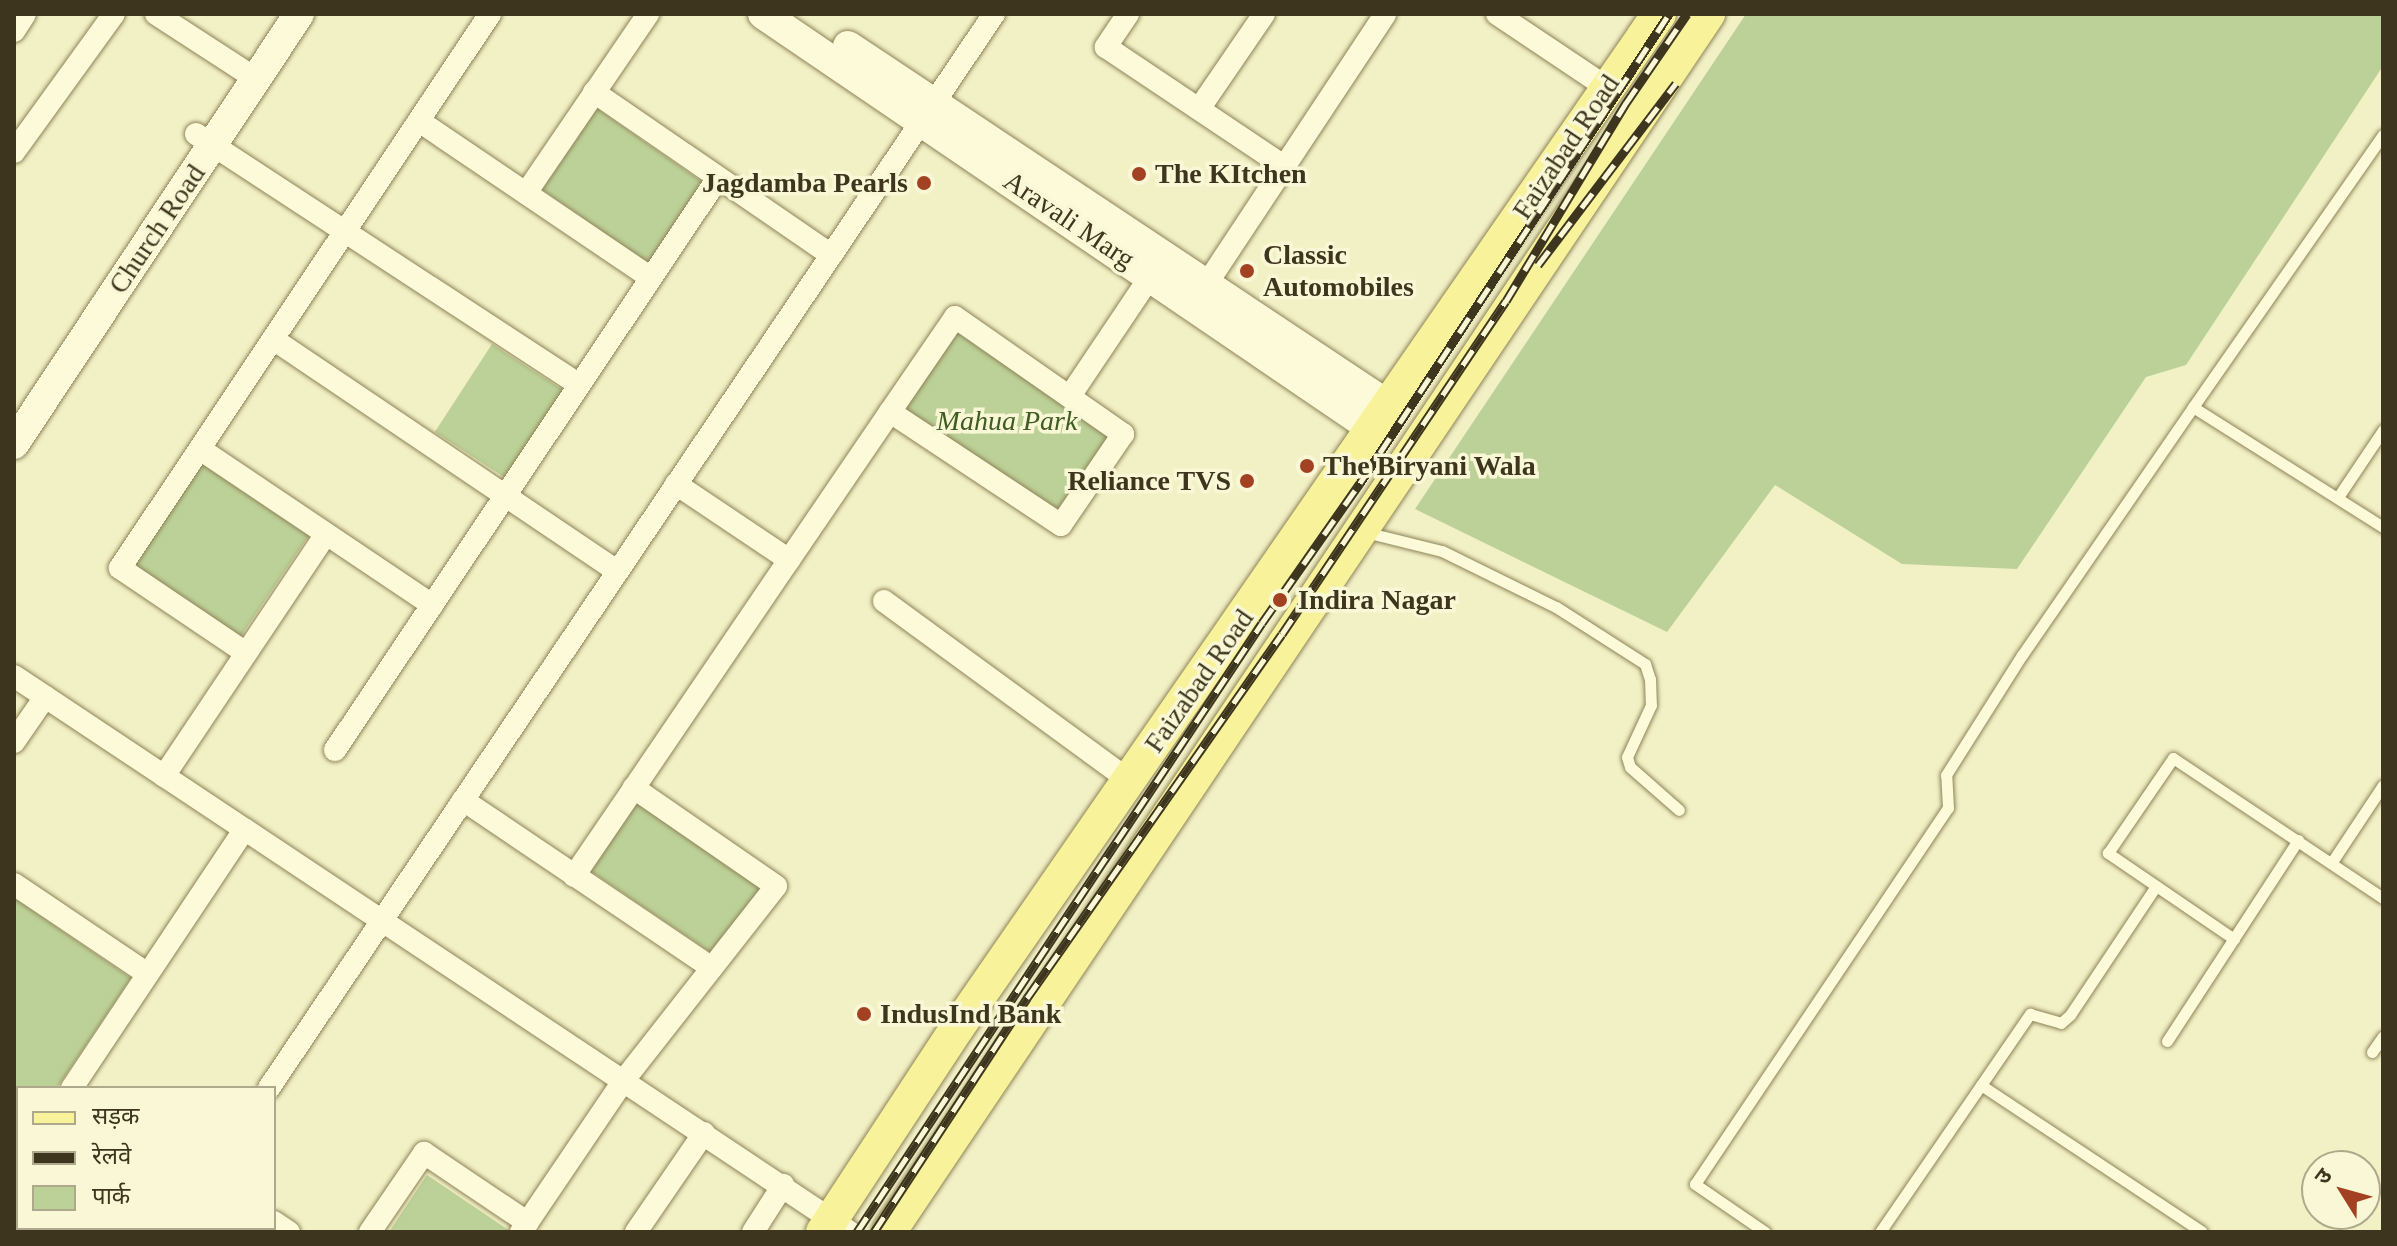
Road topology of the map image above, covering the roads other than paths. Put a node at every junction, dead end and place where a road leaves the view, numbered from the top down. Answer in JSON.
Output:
{"nodes":[{"id":1,"x":25,"y":14,"type":"edge"},
{"id":2,"x":114,"y":14,"type":"edge"},
{"id":3,"x":156,"y":14,"type":"edge"},
{"id":4,"x":274,"y":14,"type":"edge"},
{"id":5,"x":299,"y":14,"type":"edge"},
{"id":6,"x":490,"y":14,"type":"edge"},
{"id":7,"x":648,"y":14,"type":"edge"},
{"id":8,"x":763,"y":14,"type":"edge"},
{"id":9,"x":799,"y":14,"type":"edge"},
{"id":10,"x":994,"y":14,"type":"edge"},
{"id":11,"x":1128,"y":14,"type":"edge"},
{"id":12,"x":1264,"y":14,"type":"edge"},
{"id":13,"x":1385,"y":14,"type":"edge"},
{"id":14,"x":1497,"y":14,"type":"edge"},
{"id":15,"x":1659,"y":14,"type":"edge"},
{"id":16,"x":1708,"y":14,"type":"edge"},
{"id":17,"x":14,"y":31,"type":"edge"},
{"id":18,"x":247,"y":74,"type":"junction"},
{"id":19,"x":1606,"y":87,"type":"junction"},
{"id":20,"x":594,"y":92,"type":"junction"},
{"id":21,"x":1199,"y":109,"type":"junction"},
{"id":22,"x":927,"y":112,"type":"junction"},
{"id":23,"x":419,"y":121,"type":"junction"},
{"id":24,"x":2383,"y":135,"type":"edge"},
{"id":25,"x":204,"y":139,"type":"junction"},
{"id":26,"x":14,"y":152,"type":"edge"},
{"id":27,"x":1284,"y":166,"type":"junction"},
{"id":28,"x":718,"y":178,"type":"junction"},
{"id":29,"x":526,"y":193,"type":"junction"},
{"id":30,"x":345,"y":231,"type":"junction"},
{"id":31,"x":831,"y":255,"type":"junction"},
{"id":32,"x":1157,"y":266,"type":"junction"},
{"id":33,"x":651,"y":278,"type":"junction"},
{"id":34,"x":1200,"y":294,"type":"junction"},
{"id":35,"x":273,"y":339,"type":"junction"},
{"id":36,"x":579,"y":385,"type":"junction"},
{"id":37,"x":1070,"y":396,"type":"junction"},
{"id":38,"x":14,"y":407,"type":"edge"},
{"id":39,"x":2193,"y":407,"type":"junction"},
{"id":40,"x":890,"y":412,"type":"junction"},
{"id":41,"x":1381,"y":418,"type":"junction"},
{"id":42,"x":2383,"y":430,"type":"edge"},
{"id":43,"x":14,"y":444,"type":"edge"},
{"id":44,"x":200,"y":449,"type":"junction"},
{"id":45,"x":676,"y":484,"type":"junction"},
{"id":46,"x":505,"y":495,"type":"junction"},
{"id":47,"x":2338,"y":497,"type":"junction"},
{"id":48,"x":2383,"y":527,"type":"edge"},
{"id":49,"x":1361,"y":530,"type":"junction"},
{"id":50,"x":326,"y":534,"type":"junction"},
{"id":51,"x":789,"y":560,"type":"junction"},
{"id":52,"x":617,"y":571,"type":"junction"},
{"id":53,"x":884,"y":601,"type":"dead end"},
{"id":54,"x":432,"y":605,"type":"junction"},
{"id":55,"x":246,"y":653,"type":"junction"},
{"id":56,"x":14,"y":676,"type":"edge"},
{"id":57,"x":45,"y":697,"type":"junction"},
{"id":58,"x":14,"y":742,"type":"edge"},
{"id":59,"x":335,"y":750,"type":"dead end"},
{"id":60,"x":164,"y":776,"type":"junction"},
{"id":61,"x":1130,"y":781,"type":"junction"},
{"id":62,"x":2383,"y":785,"type":"edge"},
{"id":63,"x":634,"y":788,"type":"junction"},
{"id":64,"x":463,"y":800,"type":"junction"},
{"id":65,"x":1679,"y":810,"type":"dead end"},
{"id":66,"x":245,"y":829,"type":"junction"},
{"id":67,"x":2298,"y":840,"type":"junction"},
{"id":68,"x":2332,"y":862,"type":"junction"},
{"id":69,"x":574,"y":876,"type":"junction"},
{"id":70,"x":14,"y":884,"type":"edge"},
{"id":71,"x":2156,"y":886,"type":"junction"},
{"id":72,"x":2383,"y":898,"type":"edge"},
{"id":73,"x":382,"y":919,"type":"junction"},
{"id":74,"x":2234,"y":939,"type":"junction"},
{"id":75,"x":712,"y":968,"type":"junction"},
{"id":76,"x":148,"y":974,"type":"junction"},
{"id":77,"x":2383,"y":1036,"type":"edge"},
{"id":78,"x":2167,"y":1041,"type":"dead end"},
{"id":79,"x":2372,"y":1052,"type":"dead end"},
{"id":80,"x":624,"y":1080,"type":"junction"},
{"id":81,"x":1981,"y":1085,"type":"junction"},
{"id":82,"x":73,"y":1086,"type":"edge"},
{"id":83,"x":270,"y":1086,"type":"edge"},
{"id":84,"x":704,"y":1133,"type":"junction"},
{"id":85,"x":783,"y":1185,"type":"junction"},
{"id":86,"x":524,"y":1227,"type":"edge"},
{"id":87,"x":835,"y":1228,"type":"edge"},
{"id":88,"x":370,"y":1232,"type":"edge"},
{"id":89,"x":636,"y":1232,"type":"edge"},
{"id":90,"x":753,"y":1232,"type":"edge"},
{"id":91,"x":889,"y":1232,"type":"edge"},
{"id":92,"x":1765,"y":1232,"type":"edge"},
{"id":93,"x":1880,"y":1232,"type":"edge"},
{"id":94,"x":2202,"y":1232,"type":"edge"}],
"edges":[{"from":1,"to":17,"type":"street"},
{"from":2,"to":26,"type":"street"},
{"from":3,"to":18,"type":"street"},
{"from":4,"to":18,"type":"street","name":"Church Road"},
{"from":5,"to":18,"type":"street","name":"Church Road"},
{"from":6,"to":23,"type":"street"},
{"from":7,"to":20,"type":"street"},
{"from":8,"to":22,"type":"street","name":"Aravali Marg"},
{"from":9,"to":22,"type":"street","name":"Aravali Marg"},
{"from":10,"to":22,"type":"street"},
{"from":11,"to":21,"type":"street"},
{"from":12,"to":21,"type":"street"},
{"from":13,"to":27,"type":"street"},
{"from":14,"to":19,"type":"street"},
{"from":15,"to":19,"type":"main road","name":"Faizabad Road"},
{"from":16,"to":49,"type":"main road","name":"Faizabad Road"},
{"from":18,"to":25,"type":"street","name":"Church Road"},
{"from":19,"to":41,"type":"main road","name":"Faizabad Road"},
{"from":20,"to":28,"type":"street"},
{"from":20,"to":29,"type":"street"},
{"from":21,"to":27,"type":"street"},
{"from":22,"to":31,"type":"street"},
{"from":22,"to":32,"type":"street","name":"Aravali Marg"},
{"from":23,"to":29,"type":"street"},
{"from":23,"to":30,"type":"street"},
{"from":24,"to":39,"type":"lane"},
{"from":25,"to":30,"type":"street"},
{"from":25,"to":38,"type":"street","name":"Church Road"},
{"from":25,"to":43,"type":"street","name":"Church Road"},
{"from":27,"to":34,"type":"street"},
{"from":28,"to":31,"type":"street"},
{"from":28,"to":33,"type":"street"},
{"from":29,"to":33,"type":"street"},
{"from":30,"to":35,"type":"street"},
{"from":30,"to":36,"type":"street"},
{"from":31,"to":45,"type":"street"},
{"from":32,"to":34,"type":"street","name":"Aravali Marg"},
{"from":32,"to":37,"type":"street"},
{"from":33,"to":36,"type":"street"},
{"from":34,"to":41,"type":"street","name":"Aravali Marg"},
{"from":35,"to":44,"type":"street"},
{"from":35,"to":46,"type":"street"},
{"from":36,"to":46,"type":"street"},
{"from":37,"to":40,"type":"street"},
{"from":37,"to":40,"type":"street"},
{"from":39,"to":47,"type":"lane"},
{"from":39,"to":92,"type":"lane"},
{"from":40,"to":51,"type":"street"},
{"from":41,"to":61,"type":"main road","name":"Faizabad Road"},
{"from":42,"to":47,"type":"lane"},
{"from":44,"to":50,"type":"street"},
{"from":44,"to":55,"type":"street"},
{"from":45,"to":51,"type":"street"},
{"from":45,"to":52,"type":"street"},
{"from":46,"to":52,"type":"street"},
{"from":46,"to":54,"type":"street"},
{"from":47,"to":48,"type":"lane"},
{"from":49,"to":65,"type":"lane"},
{"from":49,"to":91,"type":"main road","name":"Faizabad Road"},
{"from":50,"to":54,"type":"street"},
{"from":50,"to":55,"type":"street"},
{"from":51,"to":63,"type":"street"},
{"from":52,"to":64,"type":"street"},
{"from":53,"to":61,"type":"street"},
{"from":54,"to":59,"type":"street"},
{"from":55,"to":60,"type":"street"},
{"from":56,"to":57,"type":"street"},
{"from":57,"to":58,"type":"street"},
{"from":57,"to":60,"type":"street"},
{"from":60,"to":66,"type":"street"},
{"from":61,"to":87,"type":"main road","name":"Faizabad Road"},
{"from":62,"to":68,"type":"lane"},
{"from":63,"to":69,"type":"street"},
{"from":63,"to":75,"type":"street"},
{"from":64,"to":69,"type":"street"},
{"from":64,"to":73,"type":"street"},
{"from":66,"to":73,"type":"street"},
{"from":66,"to":76,"type":"street"},
{"from":67,"to":68,"type":"lane"},
{"from":67,"to":71,"type":"lane"},
{"from":67,"to":74,"type":"lane"},
{"from":68,"to":72,"type":"lane"},
{"from":69,"to":75,"type":"street"},
{"from":70,"to":76,"type":"street"},
{"from":71,"to":74,"type":"lane"},
{"from":71,"to":81,"type":"lane"},
{"from":73,"to":80,"type":"street"},
{"from":73,"to":83,"type":"street"},
{"from":74,"to":78,"type":"lane"},
{"from":75,"to":80,"type":"street"},
{"from":76,"to":82,"type":"street"},
{"from":77,"to":79,"type":"lane"},
{"from":80,"to":84,"type":"street"},
{"from":80,"to":86,"type":"street"},
{"from":81,"to":93,"type":"lane"},
{"from":81,"to":94,"type":"lane"},
{"from":84,"to":85,"type":"street"},
{"from":84,"to":89,"type":"street"},
{"from":85,"to":87,"type":"street"},
{"from":85,"to":90,"type":"street"},
{"from":86,"to":88,"type":"street"}]}
